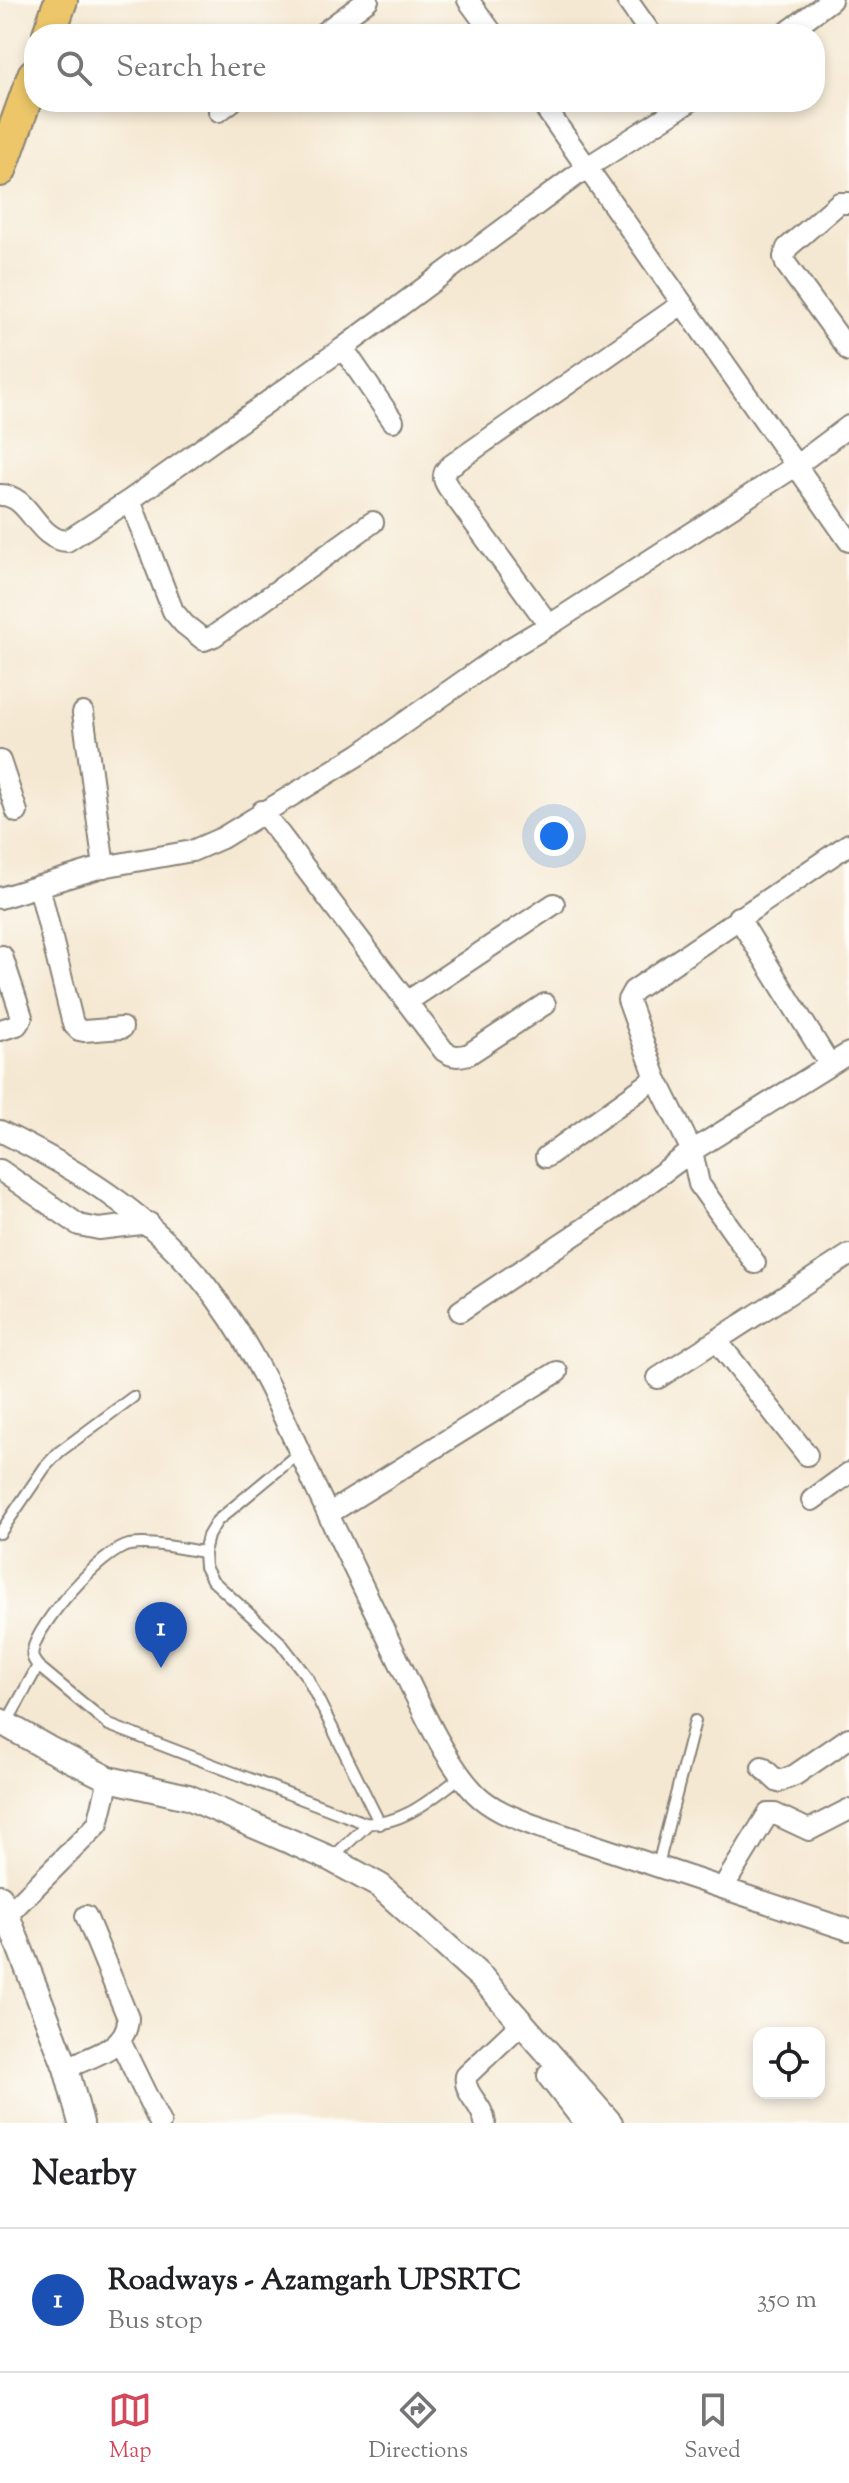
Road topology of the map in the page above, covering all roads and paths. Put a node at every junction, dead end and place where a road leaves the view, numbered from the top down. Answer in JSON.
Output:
{"nodes":[{"id":1,"x":61,"y":0,"type":"edge"},
{"id":2,"x":368,"y":0,"type":"edge"},
{"id":3,"x":468,"y":0,"type":"edge"},
{"id":4,"x":627,"y":0,"type":"edge"},
{"id":5,"x":831,"y":0,"type":"edge"},
{"id":6,"x":53,"y":24,"type":"edge"},
{"id":7,"x":336,"y":24,"type":"edge"},
{"id":8,"x":486,"y":24,"type":"edge"},
{"id":9,"x":644,"y":24,"type":"edge"},
{"id":10,"x":799,"y":24,"type":"edge"},
{"id":11,"x":24,"y":103,"type":"edge"},
{"id":12,"x":548,"y":112,"type":"edge"},
{"id":13,"x":673,"y":112,"type":"edge"},
{"id":14,"x":586,"y":168,"type":"junction"},
{"id":15,"x":0,"y":170,"type":"edge"},
{"id":16,"x":849,"y":203,"type":"edge"},
{"id":17,"x":682,"y":304,"type":"junction"},
{"id":18,"x":343,"y":348,"type":"junction"},
{"id":19,"x":849,"y":351,"type":"edge"},
{"id":20,"x":393,"y":421,"type":"dead end"},
{"id":21,"x":849,"y":426,"type":"edge"},
{"id":22,"x":797,"y":465,"type":"junction"},
{"id":23,"x":0,"y":495,"type":"edge"},
{"id":24,"x":130,"y":500,"type":"junction"},
{"id":25,"x":373,"y":522,"type":"dead end"},
{"id":26,"x":849,"y":541,"type":"edge"},
{"id":27,"x":549,"y":625,"type":"junction"},
{"id":28,"x":83,"y":713,"type":"dead end"},
{"id":29,"x":0,"y":761,"type":"edge"},
{"id":30,"x":262,"y":811,"type":"junction"},
{"id":31,"x":17,"y":812,"type":"dead end"},
{"id":32,"x":849,"y":844,"type":"edge"},
{"id":33,"x":104,"y":867,"type":"junction"},
{"id":34,"x":39,"y":886,"type":"junction"},
{"id":35,"x":0,"y":898,"type":"edge"},
{"id":36,"x":554,"y":904,"type":"dead end"},
{"id":37,"x":738,"y":917,"type":"junction"},
{"id":38,"x":2,"y":956,"type":"dead end"},
{"id":39,"x":408,"y":1001,"type":"junction"},
{"id":40,"x":545,"y":1004,"type":"dead end"},
{"id":41,"x":122,"y":1028,"type":"dead end"},
{"id":42,"x":0,"y":1030,"type":"edge"},
{"id":43,"x":843,"y":1061,"type":"edge"},
{"id":44,"x":656,"y":1078,"type":"junction"},
{"id":45,"x":0,"y":1131,"type":"edge"},
{"id":46,"x":692,"y":1151,"type":"junction"},
{"id":47,"x":546,"y":1157,"type":"dead end"},
{"id":48,"x":0,"y":1170,"type":"edge"},
{"id":49,"x":149,"y":1223,"type":"junction"},
{"id":50,"x":849,"y":1255,"type":"edge"},
{"id":51,"x":755,"y":1263,"type":"dead end"},
{"id":52,"x":460,"y":1311,"type":"dead end"},
{"id":53,"x":717,"y":1341,"type":"junction"},
{"id":54,"x":557,"y":1372,"type":"dead end"},
{"id":55,"x":658,"y":1378,"type":"dead end"},
{"id":56,"x":133,"y":1397,"type":"dead end"},
{"id":57,"x":300,"y":1452,"type":"junction"},
{"id":58,"x":807,"y":1455,"type":"dead end"},
{"id":59,"x":849,"y":1473,"type":"edge"},
{"id":60,"x":812,"y":1500,"type":"dead end"},
{"id":61,"x":328,"y":1514,"type":"junction"},
{"id":62,"x":0,"y":1533,"type":"edge"},
{"id":63,"x":204,"y":1552,"type":"junction"},
{"id":64,"x":38,"y":1666,"type":"junction"},
{"id":65,"x":695,"y":1721,"type":"dead end"},
{"id":66,"x":3,"y":1723,"type":"edge"},
{"id":67,"x":849,"y":1738,"type":"edge"},
{"id":68,"x":762,"y":1767,"type":"dead end"},
{"id":69,"x":462,"y":1776,"type":"junction"},
{"id":70,"x":109,"y":1779,"type":"junction"},
{"id":71,"x":848,"y":1810,"type":"edge"},
{"id":72,"x":368,"y":1824,"type":"junction"},
{"id":73,"x":380,"y":1824,"type":"junction"},
{"id":74,"x":331,"y":1859,"type":"junction"},
{"id":75,"x":658,"y":1865,"type":"junction"},
{"id":76,"x":724,"y":1886,"type":"junction"},
{"id":77,"x":4,"y":1906,"type":"edge"},
{"id":78,"x":86,"y":1916,"type":"dead end"},
{"id":79,"x":849,"y":1930,"type":"edge"},
{"id":80,"x":528,"y":2030,"type":"junction"},
{"id":81,"x":120,"y":2041,"type":"junction"},
{"id":82,"x":66,"y":2068,"type":"junction"},
{"id":83,"x":81,"y":2123,"type":"edge"},
{"id":84,"x":160,"y":2123,"type":"edge"},
{"id":85,"x":485,"y":2123,"type":"edge"},
{"id":86,"x":587,"y":2123,"type":"edge"},
{"id":87,"x":610,"y":2123,"type":"edge"}],
"edges":[{"from":1,"to":6,"type":"highway"},
{"from":2,"to":7,"type":"street"},
{"from":3,"to":8,"type":"street"},
{"from":4,"to":9,"type":"street"},
{"from":5,"to":10,"type":"street"},
{"from":11,"to":15,"type":"highway"},
{"from":12,"to":14,"type":"street"},
{"from":13,"to":14,"type":"street"},
{"from":14,"to":17,"type":"street"},
{"from":14,"to":18,"type":"street"},
{"from":16,"to":19,"type":"street"},
{"from":17,"to":22,"type":"street"},
{"from":17,"to":27,"type":"street"},
{"from":18,"to":20,"type":"street"},
{"from":18,"to":24,"type":"street"},
{"from":21,"to":22,"type":"street"},
{"from":22,"to":26,"type":"street"},
{"from":22,"to":27,"type":"street"},
{"from":23,"to":24,"type":"street"},
{"from":24,"to":25,"type":"street"},
{"from":27,"to":30,"type":"street"},
{"from":28,"to":33,"type":"street"},
{"from":29,"to":31,"type":"street"},
{"from":30,"to":33,"type":"street"},
{"from":30,"to":39,"type":"street"},
{"from":32,"to":37,"type":"street"},
{"from":33,"to":34,"type":"street"},
{"from":34,"to":35,"type":"street"},
{"from":34,"to":41,"type":"street"},
{"from":36,"to":39,"type":"street"},
{"from":37,"to":43,"type":"street"},
{"from":37,"to":44,"type":"street"},
{"from":38,"to":42,"type":"street"},
{"from":39,"to":40,"type":"street"},
{"from":43,"to":46,"type":"street"},
{"from":44,"to":46,"type":"street"},
{"from":44,"to":47,"type":"street"},
{"from":45,"to":49,"type":"street"},
{"from":46,"to":51,"type":"street"},
{"from":46,"to":52,"type":"street"},
{"from":48,"to":49,"type":"street"},
{"from":49,"to":57,"type":"street"},
{"from":50,"to":53,"type":"street"},
{"from":53,"to":55,"type":"street"},
{"from":53,"to":58,"type":"street"},
{"from":54,"to":61,"type":"street"},
{"from":56,"to":62,"type":"lane"},
{"from":57,"to":61,"type":"street"},
{"from":57,"to":63,"type":"lane"},
{"from":59,"to":60,"type":"street"},
{"from":61,"to":69,"type":"street"},
{"from":63,"to":64,"type":"lane"},
{"from":63,"to":73,"type":"lane"},
{"from":64,"to":66,"type":"lane"},
{"from":64,"to":72,"type":"lane"},
{"from":65,"to":75,"type":"lane"},
{"from":66,"to":70,"type":"street"},
{"from":67,"to":68,"type":"street"},
{"from":69,"to":73,"type":"lane"},
{"from":69,"to":75,"type":"street"},
{"from":70,"to":74,"type":"street"},
{"from":70,"to":77,"type":"street"},
{"from":71,"to":76,"type":"street"},
{"from":72,"to":73,"type":"lane"},
{"from":72,"to":74,"type":"lane"},
{"from":74,"to":80,"type":"street"},
{"from":75,"to":76,"type":"street"},
{"from":76,"to":79,"type":"street"},
{"from":77,"to":82,"type":"street"},
{"from":78,"to":81,"type":"street"},
{"from":80,"to":85,"type":"street"},
{"from":80,"to":86,"type":"street"},
{"from":80,"to":87,"type":"street"},
{"from":81,"to":82,"type":"street"},
{"from":81,"to":84,"type":"street"},
{"from":82,"to":83,"type":"street"}]}
